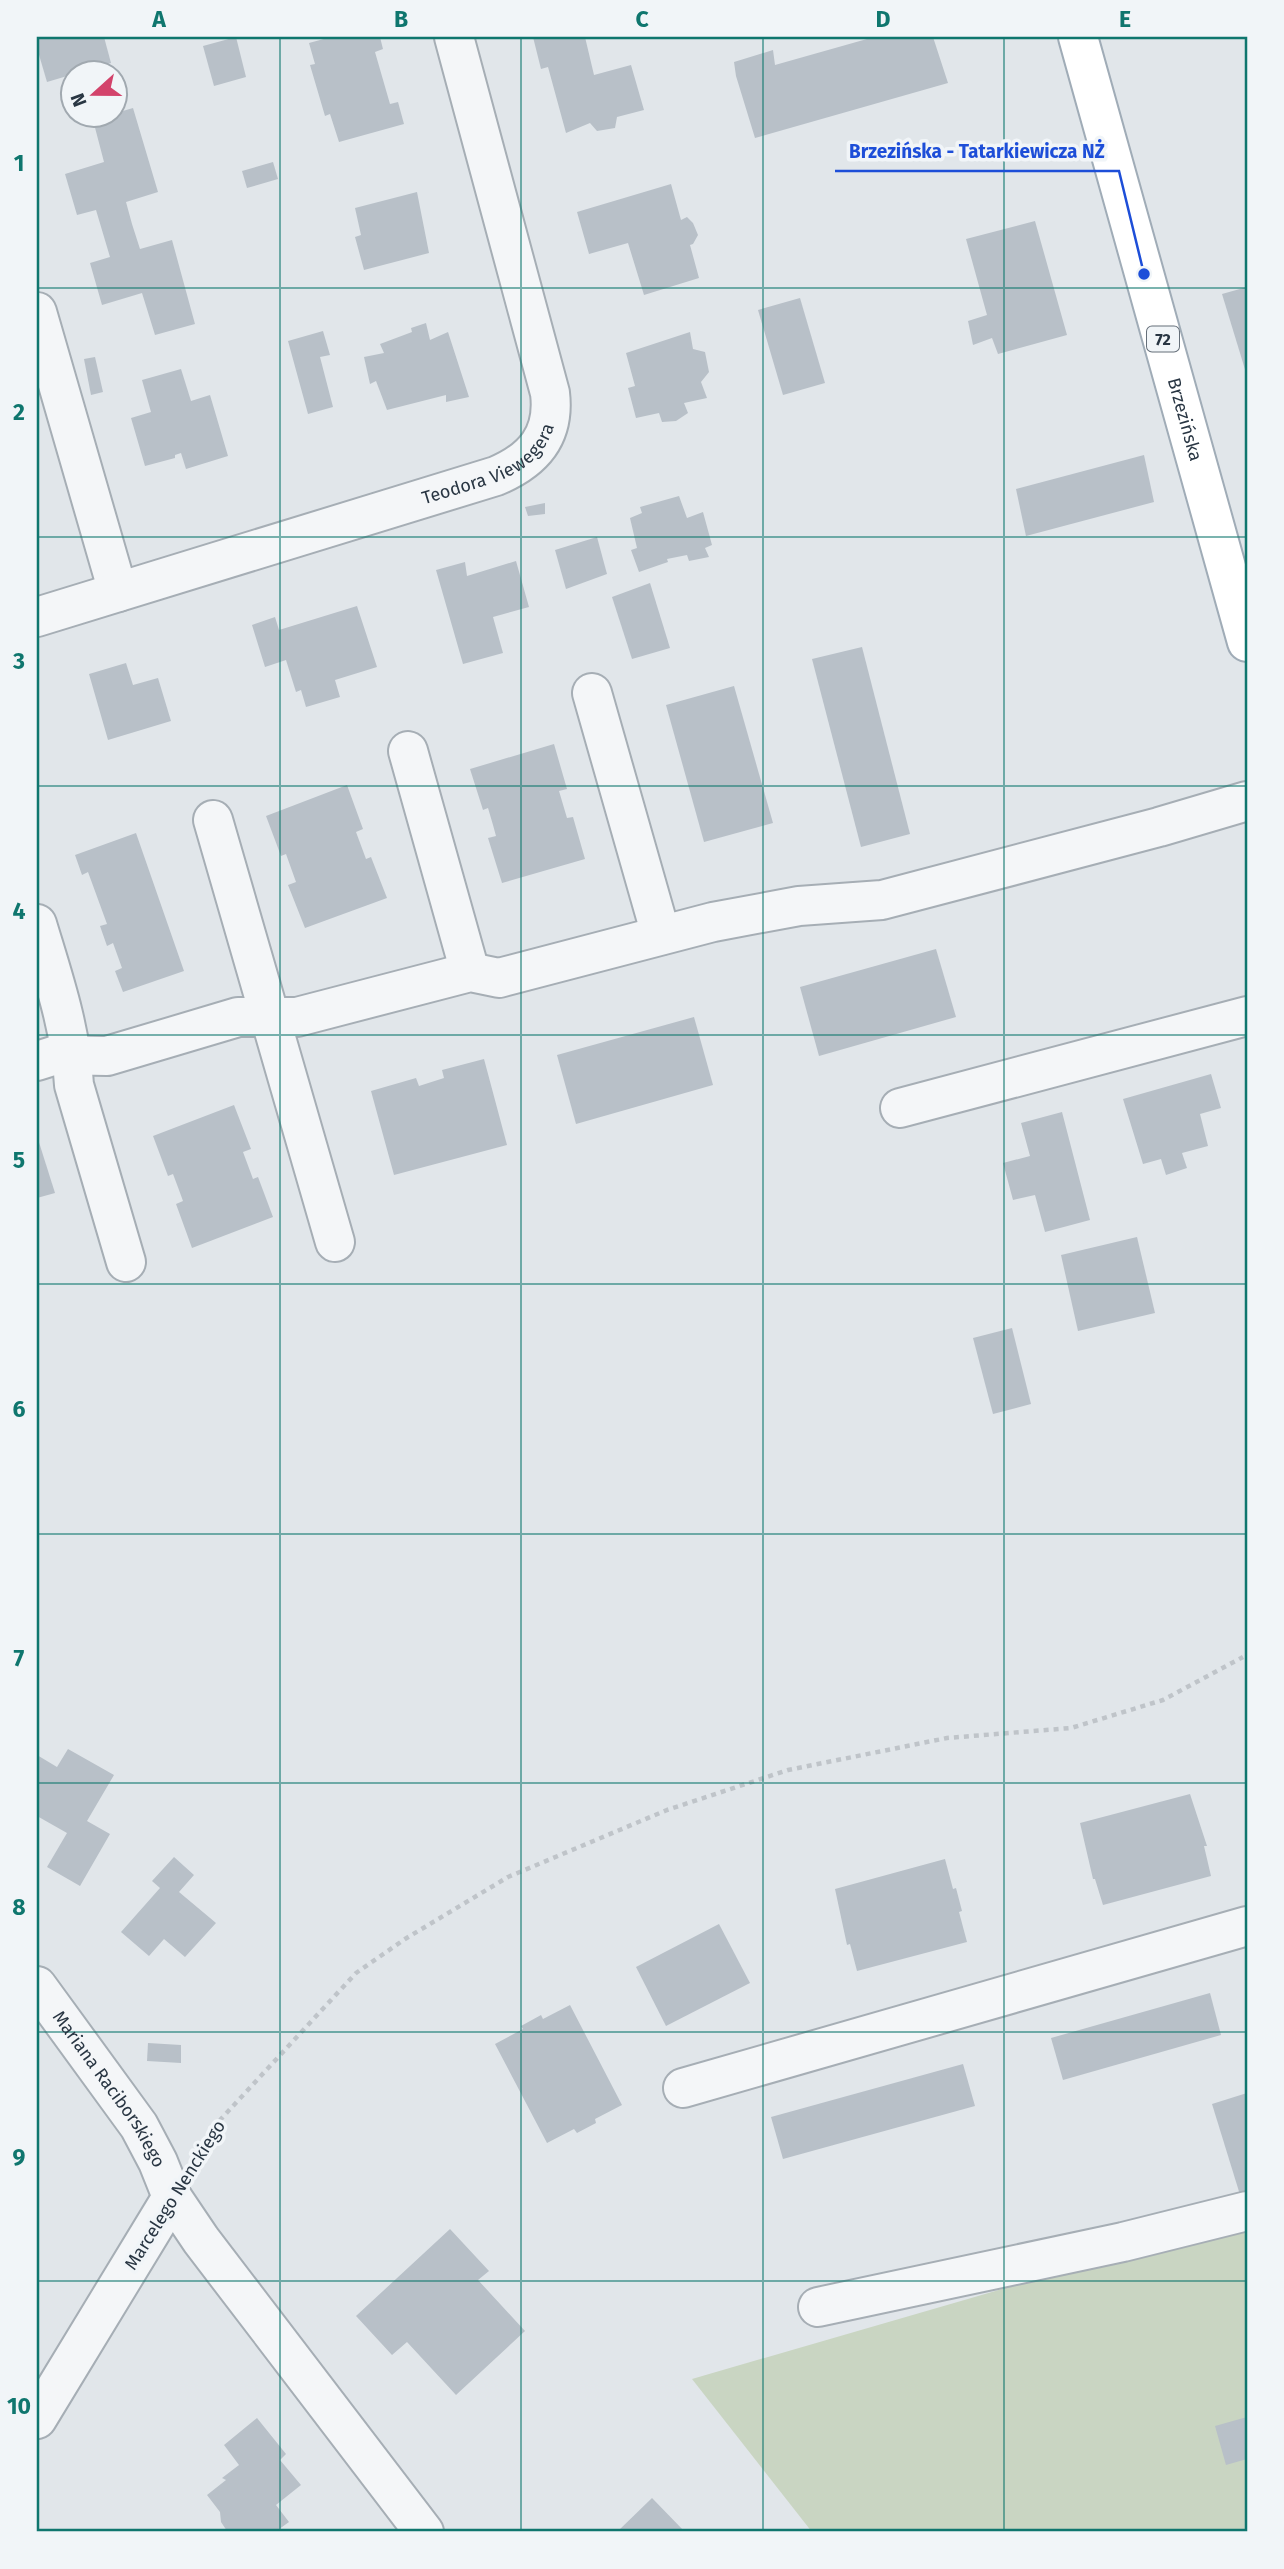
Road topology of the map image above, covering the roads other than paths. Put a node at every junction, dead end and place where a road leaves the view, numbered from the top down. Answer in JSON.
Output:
{"nodes":[{"id":1,"x":454,"y":37,"type":"edge"},
{"id":2,"x":1079,"y":37,"type":"edge"},
{"id":3,"x":37,"y":312,"type":"edge"},
{"id":4,"x":118,"y":592,"type":"junction"},
{"id":5,"x":37,"y":617,"type":"edge"},
{"id":6,"x":1247,"y":642,"type":"edge"},
{"id":7,"x":592,"y":693,"type":"dead end"},
{"id":8,"x":408,"y":751,"type":"dead end"},
{"id":9,"x":1247,"y":801,"type":"edge"},
{"id":10,"x":213,"y":820,"type":"dead end"},
{"id":11,"x":37,"y":924,"type":"edge"},
{"id":12,"x":661,"y":935,"type":"junction"},
{"id":13,"x":470,"y":972,"type":"junction"},
{"id":14,"x":1247,"y":1016,"type":"edge"},
{"id":15,"x":271,"y":1017,"type":"junction"},
{"id":16,"x":55,"y":1058,"type":"edge"},
{"id":17,"x":900,"y":1108,"type":"dead end"},
{"id":18,"x":335,"y":1242,"type":"dead end"},
{"id":19,"x":126,"y":1262,"type":"dead end"},
{"id":20,"x":1247,"y":1926,"type":"edge"},
{"id":21,"x":37,"y":1986,"type":"edge"},
{"id":22,"x":683,"y":2088,"type":"dead end"},
{"id":23,"x":172,"y":2197,"type":"junction"},
{"id":24,"x":1247,"y":2211,"type":"edge"},
{"id":25,"x":818,"y":2306,"type":"dead end"},
{"id":26,"x":37,"y":2420,"type":"edge"},
{"id":27,"x":424,"y":2532,"type":"edge"}],
"edges":[{"from":1,"to":4,"type":"street","name":"Teodora Viewegera"},
{"from":2,"to":6,"type":"main road","name":"Brzezińska","number":"72"},
{"from":3,"to":4,"type":"street"},
{"from":4,"to":5,"type":"street","name":"Teodora Viewegera"},
{"from":7,"to":12,"type":"street"},
{"from":8,"to":13,"type":"street"},
{"from":9,"to":12,"type":"street"},
{"from":10,"to":15,"type":"street"},
{"from":11,"to":16,"type":"street"},
{"from":12,"to":13,"type":"street"},
{"from":13,"to":15,"type":"street"},
{"from":14,"to":17,"type":"street"},
{"from":15,"to":16,"type":"street"},
{"from":15,"to":18,"type":"street"},
{"from":16,"to":19,"type":"street"},
{"from":20,"to":22,"type":"street"},
{"from":21,"to":23,"type":"street","name":"Mariana Raciborskiego"},
{"from":23,"to":26,"type":"street","name":"Marcelego Nenckiego"},
{"from":23,"to":27,"type":"street","name":"Mariana Raciborskiego"},
{"from":24,"to":25,"type":"street"}]}
